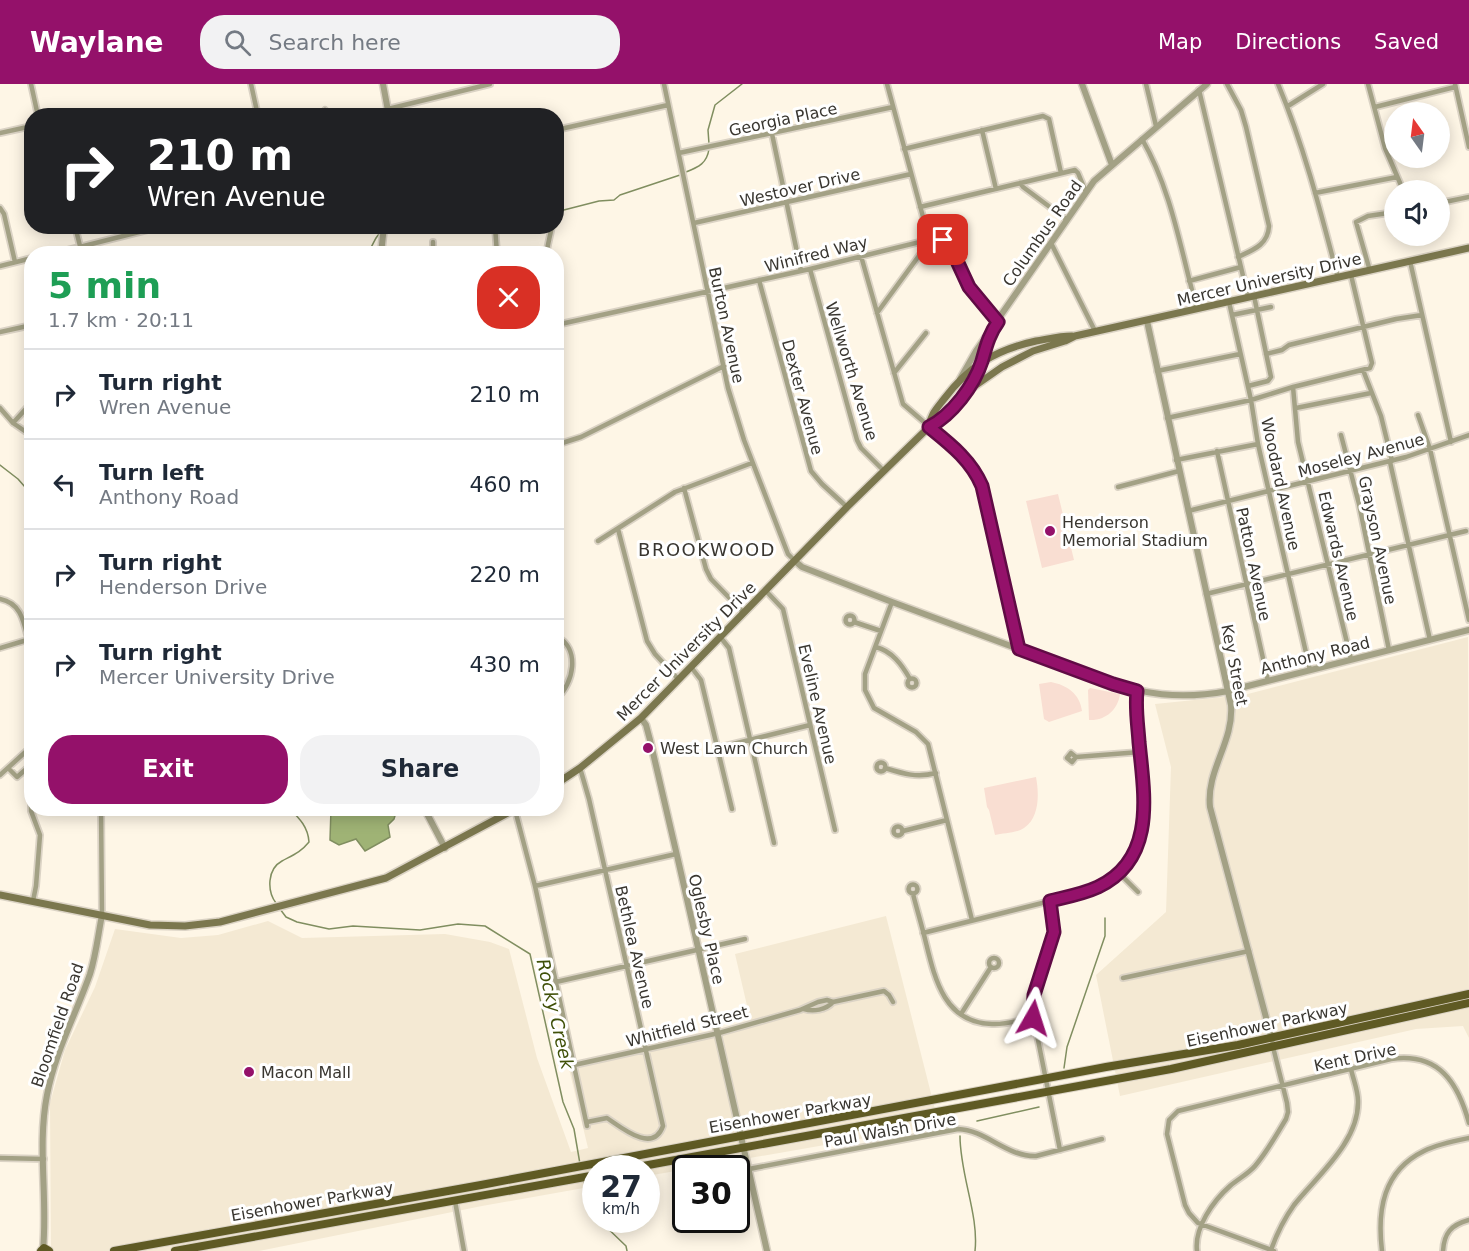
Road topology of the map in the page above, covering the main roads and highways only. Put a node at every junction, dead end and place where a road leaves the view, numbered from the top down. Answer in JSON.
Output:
{"nodes":[{"id":1,"x":1469,"y":248,"type":"edge"},
{"id":2,"x":1075,"y":336,"type":"junction"},
{"id":3,"x":929,"y":427,"type":"junction"},
{"id":4,"x":564,"y":779,"type":"edge"},
{"id":5,"x":503,"y":816,"type":"edge"},
{"id":6,"x":0,"y":895,"type":"edge"},
{"id":7,"x":1469,"y":994,"type":"edge"},
{"id":8,"x":1469,"y":1003,"type":"edge"},
{"id":9,"x":1273,"y":1042,"type":"junction"},
{"id":10,"x":660,"y":1163,"type":"edge"},
{"id":11,"x":582,"y":1178,"type":"edge"},
{"id":12,"x":114,"y":1251,"type":"edge"},
{"id":13,"x":175,"y":1251,"type":"edge"}],
"edges":[{"from":1,"to":2,"type":"main road","name":"Mercer University Drive"},
{"from":2,"to":3,"type":"main road","name":"Mercer University Drive"},
{"from":2,"to":3,"type":"main road","name":"Mercer University Drive"},
{"from":3,"to":4,"type":"main road","name":"Mercer University Drive"},
{"from":5,"to":6,"type":"main road"},
{"from":7,"to":9,"type":"main road","name":"Eisenhower Parkway"},
{"from":8,"to":9,"type":"main road","name":"Eisenhower Parkway"},
{"from":9,"to":10,"type":"main road","name":"Eisenhower Parkway"},
{"from":9,"to":12,"type":"main road","name":"Eisenhower Parkway"},
{"from":11,"to":13,"type":"main road","name":"Eisenhower Parkway"}]}
